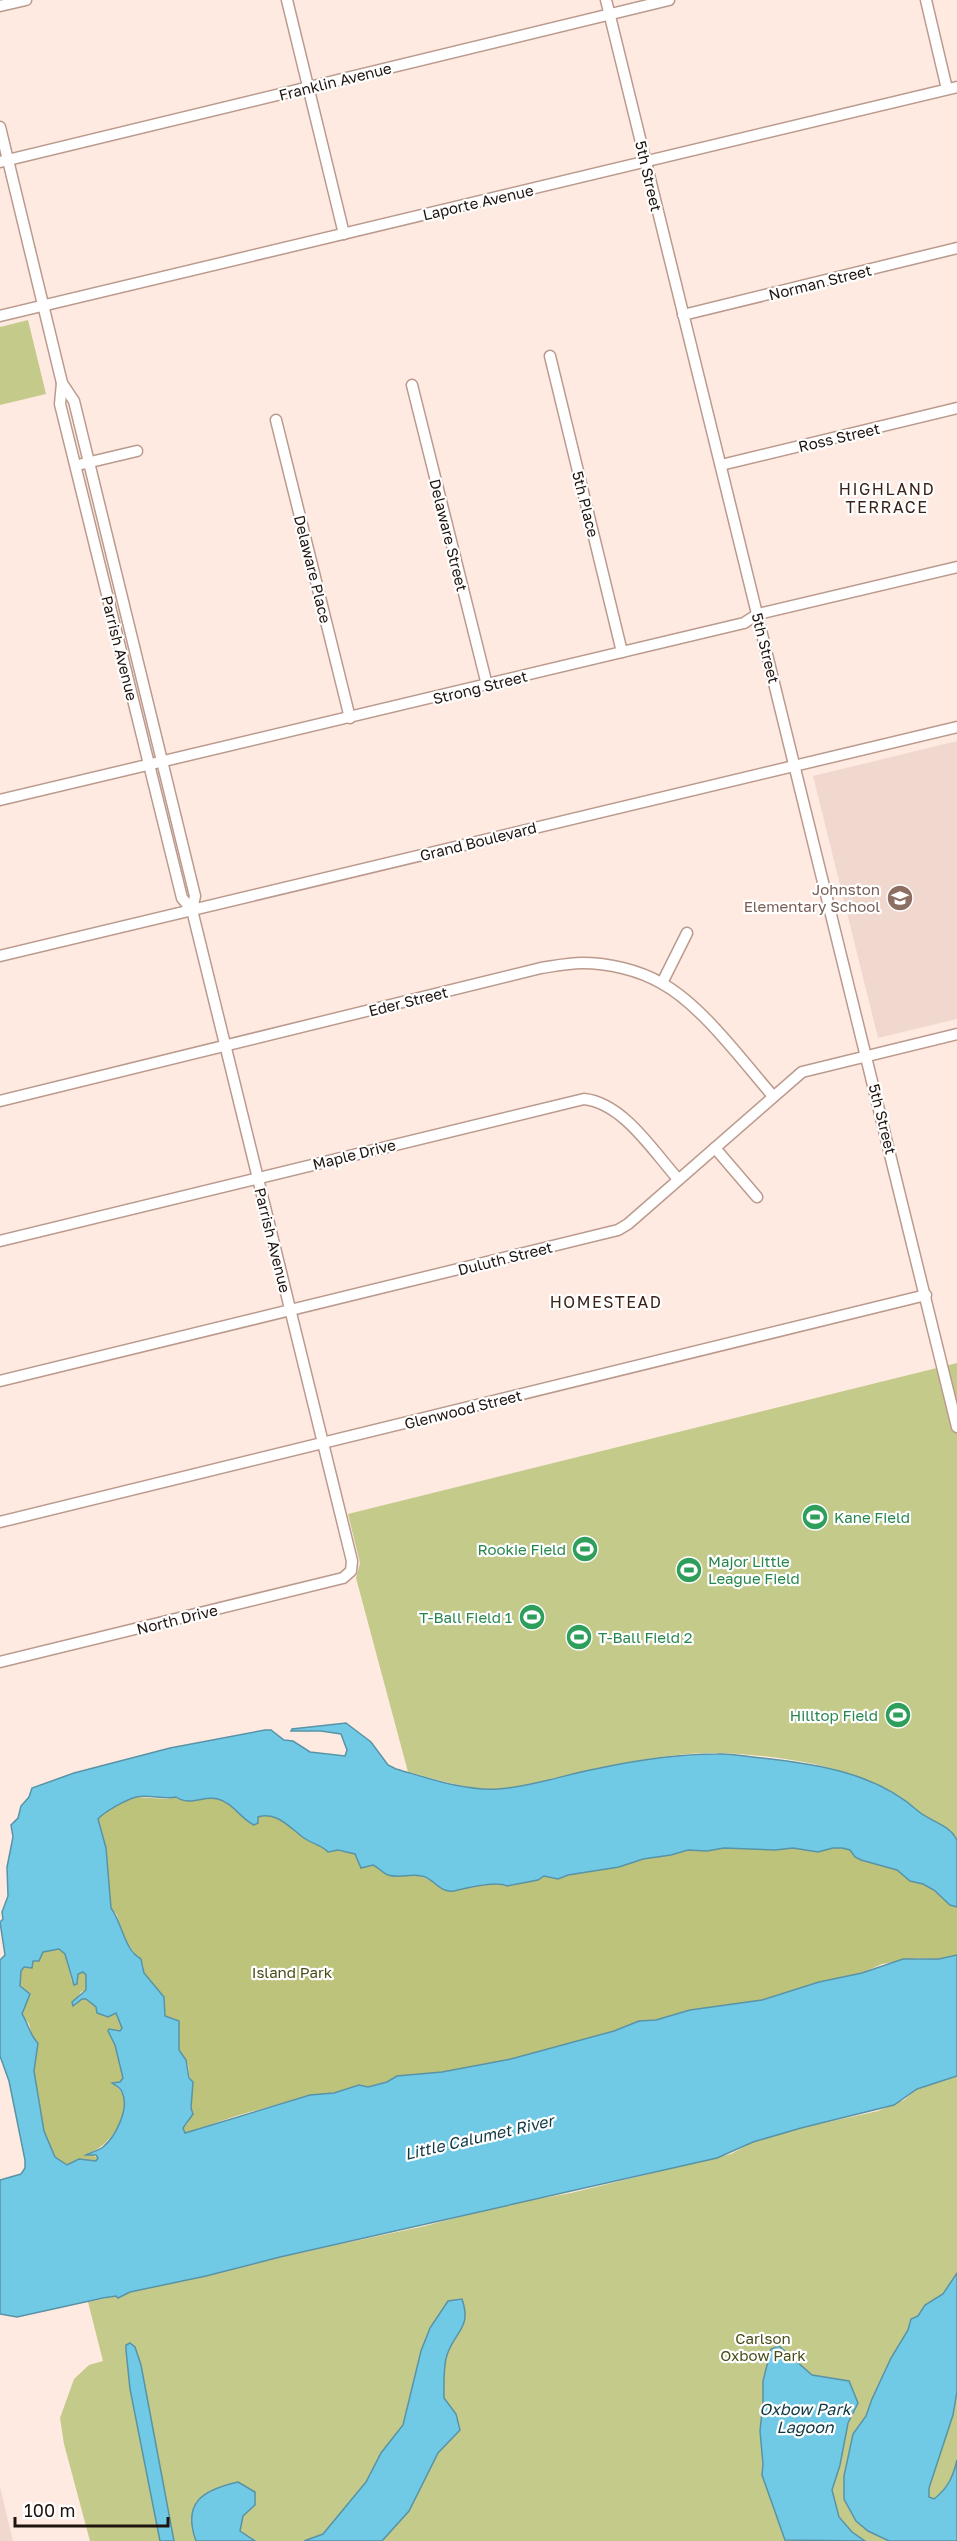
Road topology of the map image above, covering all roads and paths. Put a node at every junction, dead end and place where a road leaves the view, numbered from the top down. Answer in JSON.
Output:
{"nodes":[{"id":1,"x":26,"y":0,"type":"edge"},
{"id":2,"x":287,"y":0,"type":"edge"},
{"id":3,"x":606,"y":0,"type":"edge"},
{"id":4,"x":669,"y":0,"type":"edge"},
{"id":5,"x":926,"y":0,"type":"edge"},
{"id":6,"x":0,"y":6,"type":"edge"},
{"id":7,"x":610,"y":14,"type":"junction"},
{"id":8,"x":309,"y":87,"type":"junction"},
{"id":9,"x":952,"y":88,"type":"edge"},
{"id":10,"x":0,"y":127,"type":"edge"},
{"id":11,"x":4,"y":161,"type":"edge"},
{"id":12,"x":646,"y":161,"type":"junction"},
{"id":13,"x":344,"y":234,"type":"junction"},
{"id":14,"x":957,"y":248,"type":"edge"},
{"id":15,"x":43,"y":306,"type":"junction"},
{"id":16,"x":683,"y":315,"type":"junction"},
{"id":17,"x":0,"y":316,"type":"edge"},
{"id":18,"x":549,"y":356,"type":"dead end"},
{"id":19,"x":62,"y":383,"type":"junction"},
{"id":20,"x":412,"y":385,"type":"dead end"},
{"id":21,"x":957,"y":408,"type":"edge"},
{"id":22,"x":276,"y":420,"type":"dead end"},
{"id":23,"x":137,"y":451,"type":"dead end"},
{"id":24,"x":89,"y":462,"type":"junction"},
{"id":25,"x":75,"y":465,"type":"junction"},
{"id":26,"x":721,"y":465,"type":"junction"},
{"id":27,"x":957,"y":567,"type":"edge"},
{"id":28,"x":758,"y":614,"type":"junction"},
{"id":29,"x":622,"y":652,"type":"junction"},
{"id":30,"x":487,"y":685,"type":"junction"},
{"id":31,"x":350,"y":718,"type":"junction"},
{"id":32,"x":957,"y":727,"type":"edge"},
{"id":33,"x":163,"y":763,"type":"junction"},
{"id":34,"x":149,"y":765,"type":"junction"},
{"id":35,"x":795,"y":766,"type":"junction"},
{"id":36,"x":0,"y":799,"type":"edge"},
{"id":37,"x":192,"y":910,"type":"junction"},
{"id":38,"x":687,"y":933,"type":"dead end"},
{"id":39,"x":0,"y":956,"type":"edge"},
{"id":40,"x":662,"y":983,"type":"junction"},
{"id":41,"x":957,"y":1034,"type":"edge"},
{"id":42,"x":225,"y":1046,"type":"junction"},
{"id":43,"x":867,"y":1055,"type":"junction"},
{"id":44,"x":773,"y":1096,"type":"junction"},
{"id":45,"x":0,"y":1101,"type":"edge"},
{"id":46,"x":715,"y":1148,"type":"junction"},
{"id":47,"x":258,"y":1178,"type":"junction"},
{"id":48,"x":678,"y":1179,"type":"junction"},
{"id":49,"x":757,"y":1197,"type":"dead end"},
{"id":50,"x":0,"y":1240,"type":"edge"},
{"id":51,"x":926,"y":1295,"type":"junction"},
{"id":52,"x":291,"y":1311,"type":"junction"},
{"id":53,"x":0,"y":1381,"type":"edge"},
{"id":54,"x":957,"y":1426,"type":"edge"},
{"id":55,"x":324,"y":1444,"type":"junction"},
{"id":56,"x":0,"y":1522,"type":"edge"},
{"id":57,"x":351,"y":1571,"type":"joint"},
{"id":58,"x":0,"y":1662,"type":"edge"}],
"edges":[{"from":1,"to":6,"type":"street"},
{"from":2,"to":8,"type":"street"},
{"from":3,"to":7,"type":"street","name":"5th Street"},
{"from":4,"to":7,"type":"street","name":"Franklin Avenue"},
{"from":5,"to":9,"type":"street"},
{"from":7,"to":8,"type":"street","name":"Franklin Avenue"},
{"from":7,"to":12,"type":"street","name":"5th Street"},
{"from":8,"to":11,"type":"street","name":"Franklin Avenue"},
{"from":8,"to":13,"type":"street"},
{"from":9,"to":12,"type":"street","name":"Laporte Avenue"},
{"from":10,"to":11,"type":"street","name":"Parrish Avenue"},
{"from":11,"to":15,"type":"street","name":"Parrish Avenue"},
{"from":12,"to":13,"type":"street","name":"Laporte Avenue"},
{"from":12,"to":16,"type":"street","name":"5th Street"},
{"from":13,"to":15,"type":"street","name":"Laporte Avenue"},
{"from":14,"to":16,"type":"street","name":"Norman Street"},
{"from":15,"to":17,"type":"street","name":"Laporte Avenue"},
{"from":15,"to":19,"type":"street","name":"Parrish Avenue"},
{"from":16,"to":26,"type":"street","name":"5th Street"},
{"from":18,"to":29,"type":"street","name":"5th Place"},
{"from":19,"to":24,"type":"street","name":"Parrish Avenue"},
{"from":19,"to":25,"type":"street","name":"Parrish Avenue"},
{"from":20,"to":30,"type":"street","name":"Delaware Street"},
{"from":21,"to":26,"type":"street","name":"Ross Street"},
{"from":22,"to":31,"type":"street","name":"Delaware Place"},
{"from":23,"to":24,"type":"street"},
{"from":24,"to":25,"type":"street"},
{"from":24,"to":33,"type":"street","name":"Parrish Avenue"},
{"from":25,"to":34,"type":"street","name":"Parrish Avenue"},
{"from":26,"to":28,"type":"street","name":"5th Street"},
{"from":27,"to":28,"type":"street","name":"Strong Street"},
{"from":28,"to":29,"type":"street","name":"Strong Street"},
{"from":28,"to":35,"type":"street","name":"5th Street"},
{"from":29,"to":30,"type":"street","name":"Strong Street"},
{"from":30,"to":31,"type":"street","name":"Strong Street"},
{"from":31,"to":33,"type":"street","name":"Strong Street"},
{"from":32,"to":35,"type":"street","name":"Grand Boulevard"},
{"from":33,"to":34,"type":"street","name":"Strong Street"},
{"from":33,"to":37,"type":"street","name":"Parrish Avenue"},
{"from":34,"to":36,"type":"street","name":"Strong Street"},
{"from":34,"to":37,"type":"street","name":"Parrish Avenue"},
{"from":35,"to":37,"type":"street","name":"Grand Boulevard"},
{"from":35,"to":43,"type":"street","name":"5th Street"},
{"from":37,"to":39,"type":"street","name":"Grand Boulevard"},
{"from":37,"to":42,"type":"street","name":"Parrish Avenue"},
{"from":38,"to":40,"type":"street"},
{"from":40,"to":42,"type":"street","name":"Eder Street"},
{"from":40,"to":44,"type":"street","name":"Eder Street"},
{"from":41,"to":43,"type":"street","name":"Duluth Street"},
{"from":42,"to":45,"type":"street","name":"Eder Street"},
{"from":42,"to":47,"type":"street","name":"Parrish Avenue"},
{"from":43,"to":44,"type":"street","name":"Duluth Street"},
{"from":43,"to":51,"type":"street","name":"5th Street"},
{"from":44,"to":46,"type":"street","name":"Duluth Street"},
{"from":46,"to":48,"type":"street","name":"Duluth Street"},
{"from":46,"to":49,"type":"street"},
{"from":47,"to":48,"type":"street","name":"Maple Drive"},
{"from":47,"to":50,"type":"street","name":"Maple Drive"},
{"from":47,"to":52,"type":"street","name":"Parrish Avenue"},
{"from":48,"to":52,"type":"street","name":"Duluth Street"},
{"from":51,"to":54,"type":"street","name":"5th Street"},
{"from":51,"to":55,"type":"street","name":"Glenwood Street"},
{"from":52,"to":53,"type":"street","name":"Duluth Street"},
{"from":52,"to":55,"type":"street","name":"Parrish Avenue"},
{"from":55,"to":56,"type":"street","name":"Glenwood Street"},
{"from":55,"to":57,"type":"street","name":"Parrish Avenue"},
{"from":57,"to":58,"type":"street","name":"North Drive"}]}
